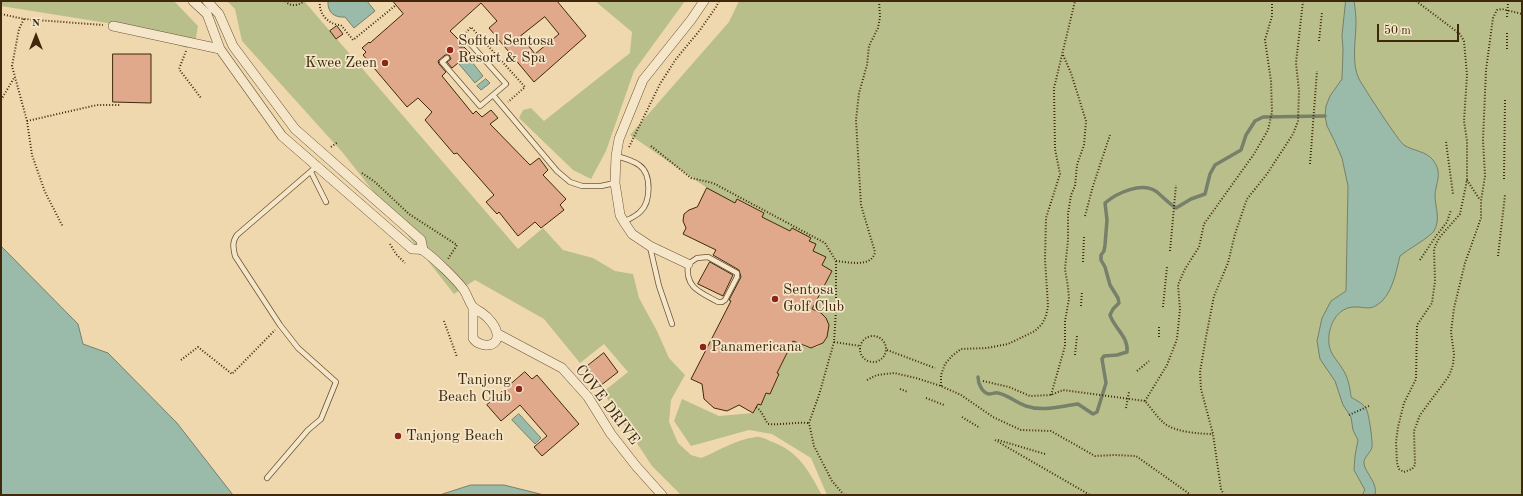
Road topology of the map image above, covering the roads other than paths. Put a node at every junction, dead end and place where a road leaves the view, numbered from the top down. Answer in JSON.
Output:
{"nodes":[{"id":1,"x":194,"y":1,"type":"edge"},
{"id":2,"x":207,"y":1,"type":"edge"},
{"id":3,"x":704,"y":1,"type":"edge"},
{"id":4,"x":113,"y":26,"type":"road end"},
{"id":5,"x":462,"y":44,"type":"dead end"},
{"id":6,"x":220,"y":49,"type":"junction"},
{"id":7,"x":447,"y":58,"type":"dead end"},
{"id":8,"x":493,"y":96,"type":"junction"},
{"id":9,"x":327,"y":152,"type":"junction"},
{"id":10,"x":616,"y":156,"type":"junction"},
{"id":11,"x":314,"y":169,"type":"junction"},
{"id":12,"x":615,"y":183,"type":"junction"},
{"id":13,"x":326,"y":202,"type":"dead end"},
{"id":14,"x":624,"y":222,"type":"junction"},
{"id":15,"x":650,"y":246,"type":"junction"},
{"id":16,"x":423,"y":250,"type":"junction"},
{"id":17,"x":688,"y":264,"type":"junction"},
{"id":18,"x":473,"y":307,"type":"junction"},
{"id":19,"x":672,"y":324,"type":"dead end"},
{"id":20,"x":498,"y":334,"type":"junction"},
{"id":21,"x":267,"y":478,"type":"dead end"},
{"id":22,"x":662,"y":495,"type":"edge"}],
"edges":[{"from":1,"to":6,"type":"street","name":"COVE DRIVE"},
{"from":2,"to":9,"type":"street","name":"COVE DRIVE"},
{"from":3,"to":10,"type":"street"},
{"from":4,"to":6,"type":"street"},
{"from":5,"to":8,"type":"lane"},
{"from":6,"to":11,"type":"street","name":"COVE DRIVE"},
{"from":7,"to":8,"type":"lane"},
{"from":8,"to":12,"type":"lane"},
{"from":9,"to":11,"type":"street"},
{"from":9,"to":16,"type":"street","name":"COVE DRIVE"},
{"from":10,"to":12,"type":"street"},
{"from":10,"to":14,"type":"lane"},
{"from":11,"to":13,"type":"lane"},
{"from":11,"to":16,"type":"street","name":"COVE DRIVE"},
{"from":11,"to":21,"type":"lane"},
{"from":12,"to":14,"type":"street"},
{"from":14,"to":15,"type":"street"},
{"from":15,"to":17,"type":"street"},
{"from":15,"to":19,"type":"lane"},
{"from":16,"to":18,"type":"street","name":"COVE DRIVE"},
{"from":17,"to":17,"type":"lane"},
{"from":18,"to":20,"type":"street","name":"COVE DRIVE"},
{"from":18,"to":20,"type":"street"},
{"from":20,"to":22,"type":"street","name":"COVE DRIVE"}]}
